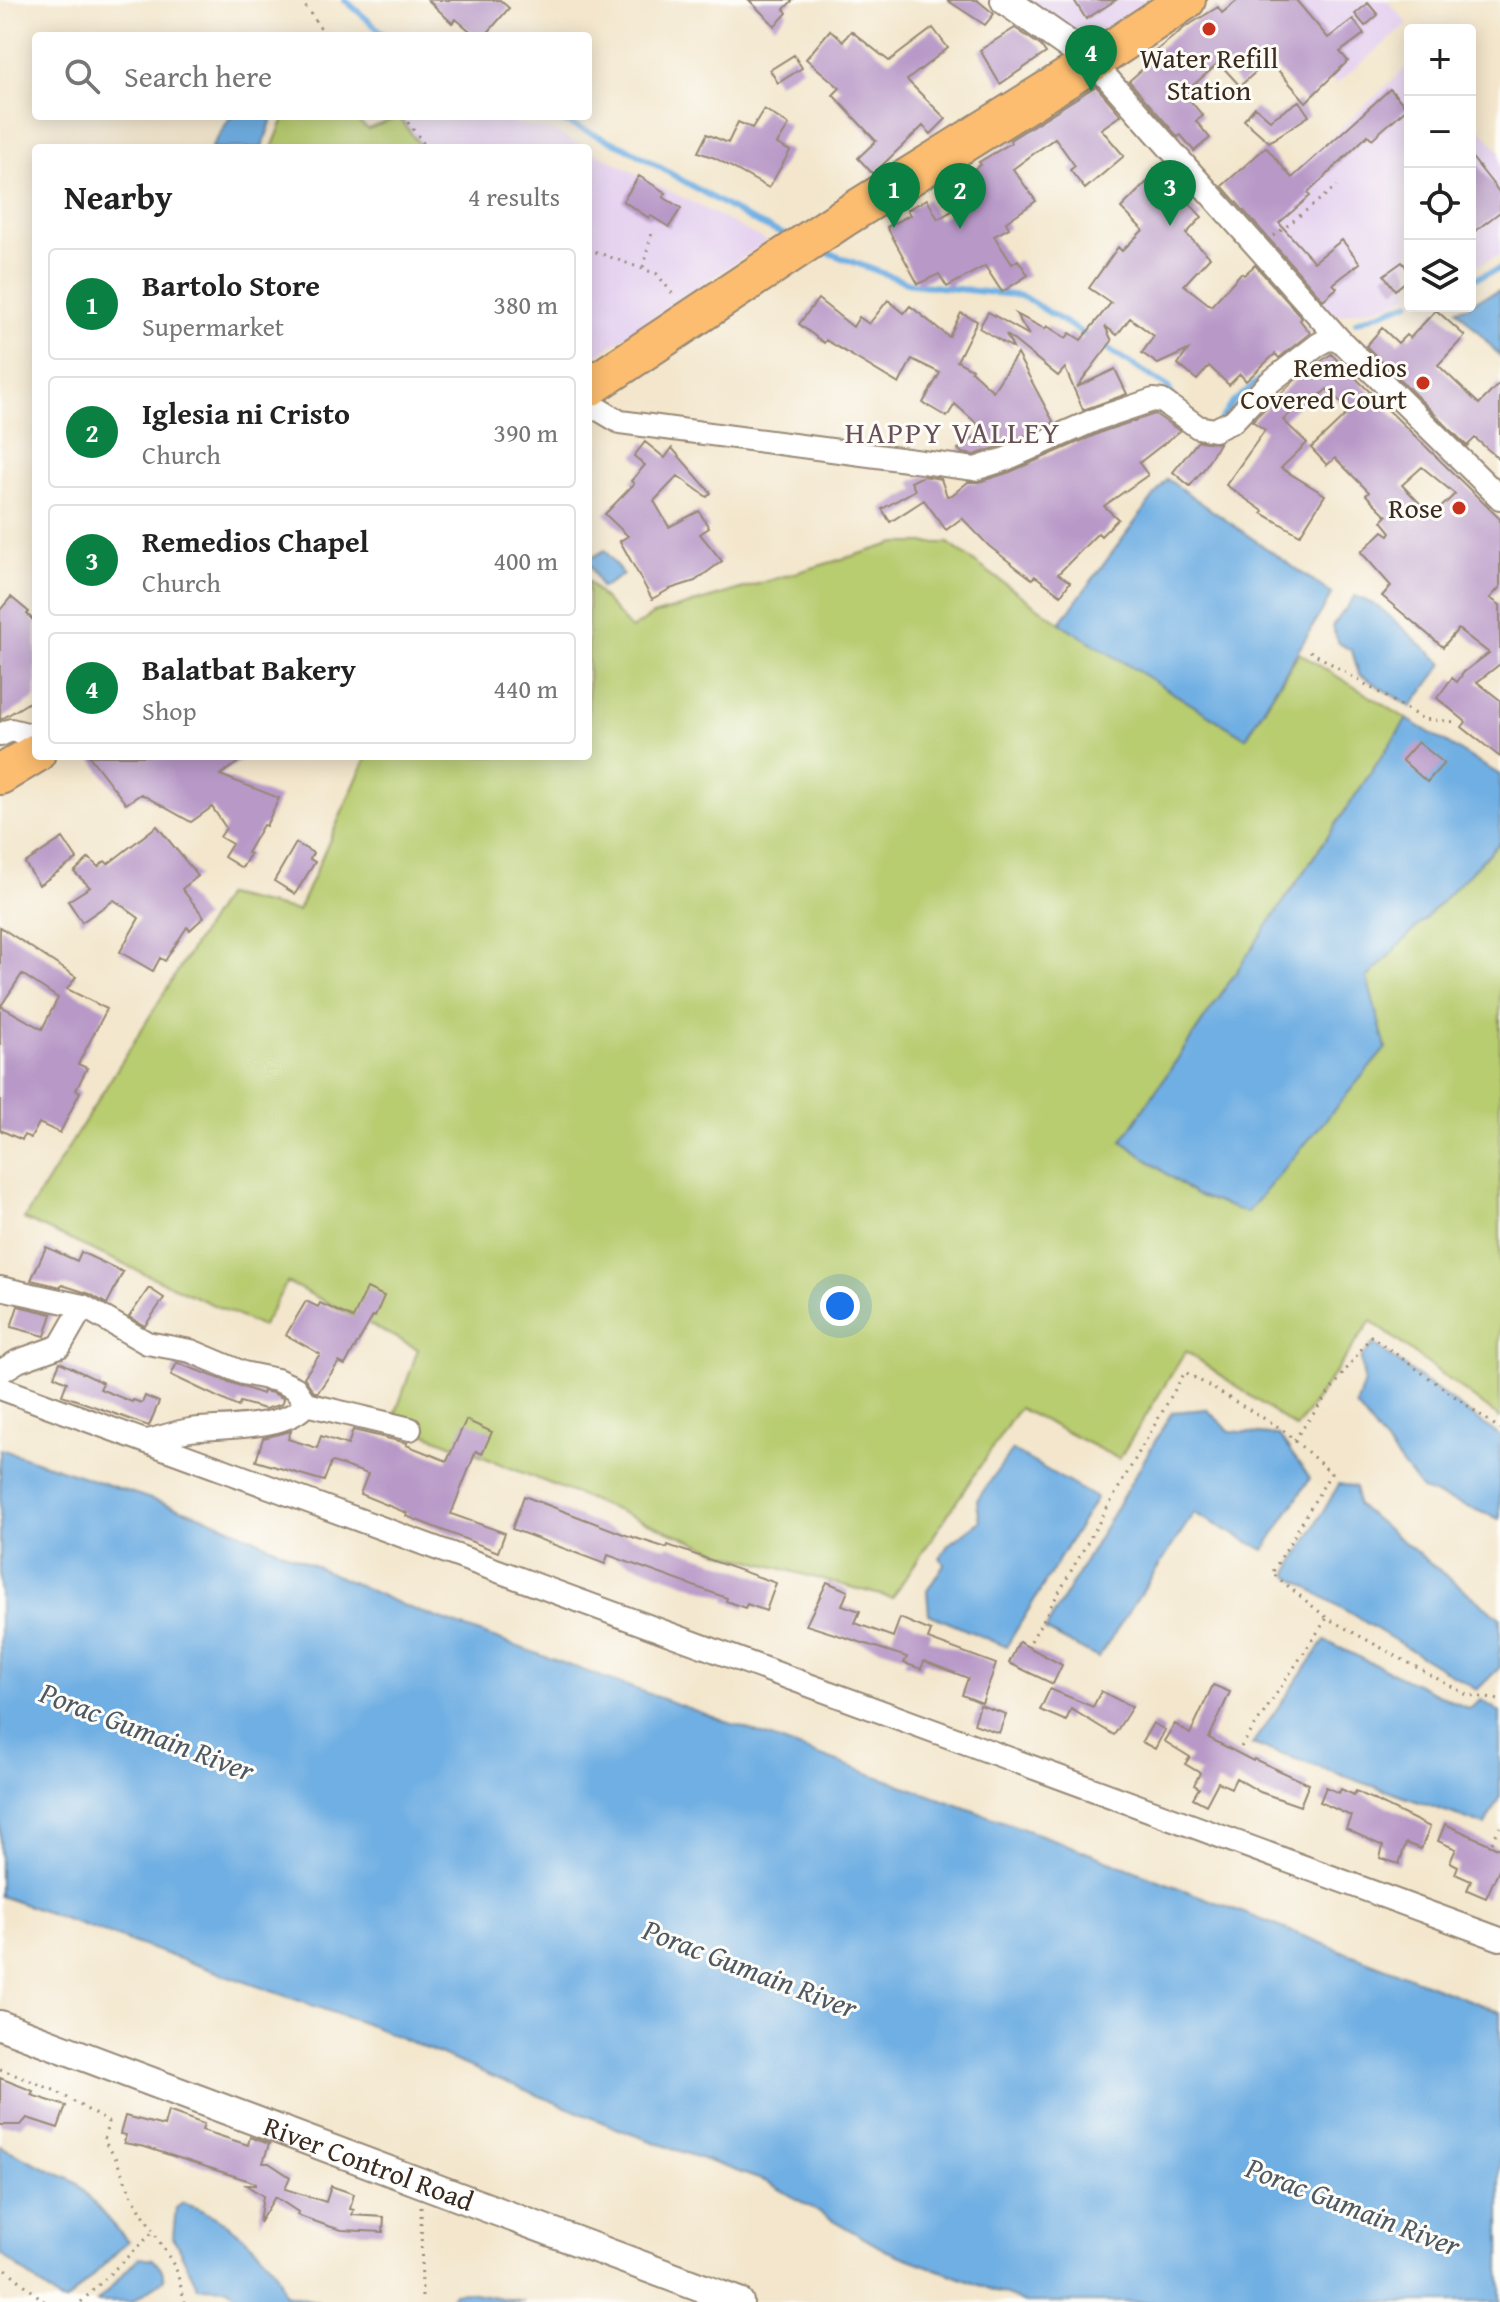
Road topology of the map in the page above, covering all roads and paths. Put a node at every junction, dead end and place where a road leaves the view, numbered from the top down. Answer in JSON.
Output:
{"nodes":[{"id":1,"x":301,"y":0,"type":"edge"},
{"id":2,"x":1005,"y":0,"type":"edge"},
{"id":3,"x":1186,"y":0,"type":"edge"},
{"id":4,"x":323,"y":32,"type":"edge"},
{"id":5,"x":1093,"y":62,"type":"junction"},
{"id":6,"x":406,"y":120,"type":"edge"},
{"id":7,"x":424,"y":144,"type":"edge"},
{"id":8,"x":1337,"y":186,"type":"dead end"},
{"id":9,"x":653,"y":229,"type":"dead end"},
{"id":10,"x":1259,"y":248,"type":"junction"},
{"id":11,"x":592,"y":250,"type":"edge"},
{"id":12,"x":643,"y":267,"type":"junction"},
{"id":13,"x":692,"y":318,"type":"junction"},
{"id":14,"x":1341,"y":341,"type":"junction"},
{"id":15,"x":592,"y":385,"type":"edge"},
{"id":16,"x":592,"y":405,"type":"edge"},
{"id":17,"x":1500,"y":498,"type":"edge"},
{"id":18,"x":1310,"y":651,"type":"dead end"},
{"id":19,"x":1456,"y":722,"type":"dead end"},
{"id":20,"x":0,"y":735,"type":"edge"},
{"id":21,"x":32,"y":736,"type":"edge"},
{"id":22,"x":32,"y":755,"type":"edge"},
{"id":23,"x":0,"y":775,"type":"edge"},
{"id":24,"x":0,"y":1288,"type":"edge"},
{"id":25,"x":83,"y":1306,"type":"junction"},
{"id":26,"x":0,"y":1372,"type":"edge"},
{"id":27,"x":0,"y":1388,"type":"edge"},
{"id":28,"x":306,"y":1404,"type":"junction"},
{"id":29,"x":410,"y":1429,"type":"dead end"},
{"id":30,"x":1500,"y":1429,"type":"edge"},
{"id":31,"x":1294,"y":1440,"type":"junction"},
{"id":32,"x":147,"y":1441,"type":"junction"},
{"id":33,"x":1327,"y":1618,"type":"junction"},
{"id":34,"x":1031,"y":1641,"type":"dead end"},
{"id":35,"x":1500,"y":1700,"type":"edge"},
{"id":36,"x":1241,"y":1747,"type":"dead end"},
{"id":37,"x":1500,"y":1827,"type":"edge"},
{"id":38,"x":1492,"y":1842,"type":"dead end"},
{"id":39,"x":1500,"y":1939,"type":"edge"},
{"id":40,"x":0,"y":2025,"type":"edge"},
{"id":41,"x":0,"y":2069,"type":"edge"},
{"id":42,"x":421,"y":2183,"type":"junction"},
{"id":43,"x":153,"y":2232,"type":"junction"},
{"id":44,"x":0,"y":2264,"type":"edge"},
{"id":45,"x":45,"y":2302,"type":"edge"},
{"id":46,"x":81,"y":2302,"type":"edge"},
{"id":47,"x":185,"y":2302,"type":"edge"},
{"id":48,"x":422,"y":2302,"type":"edge"},
{"id":49,"x":739,"y":2302,"type":"edge"}],
"edges":[{"from":1,"to":4,"type":"path"},
{"from":2,"to":5,"type":"street"},
{"from":3,"to":5,"type":"highway"},
{"from":5,"to":10,"type":"street"},
{"from":5,"to":13,"type":"highway"},
{"from":6,"to":7,"type":"path"},
{"from":8,"to":10,"type":"path"},
{"from":9,"to":12,"type":"path"},
{"from":10,"to":14,"type":"street"},
{"from":11,"to":12,"type":"path"},
{"from":12,"to":13,"type":"path"},
{"from":13,"to":15,"type":"highway"},
{"from":14,"to":16,"type":"street"},
{"from":14,"to":17,"type":"street"},
{"from":18,"to":19,"type":"path"},
{"from":20,"to":21,"type":"street"},
{"from":22,"to":23,"type":"highway"},
{"from":24,"to":25,"type":"street"},
{"from":25,"to":26,"type":"street"},
{"from":25,"to":28,"type":"street"},
{"from":27,"to":32,"type":"street"},
{"from":28,"to":29,"type":"street"},
{"from":28,"to":32,"type":"street"},
{"from":30,"to":31,"type":"path"},
{"from":31,"to":33,"type":"path"},
{"from":31,"to":34,"type":"path"},
{"from":32,"to":39,"type":"street"},
{"from":33,"to":35,"type":"path"},
{"from":33,"to":36,"type":"path"},
{"from":37,"to":38,"type":"path"},
{"from":40,"to":42,"type":"street","name":"River Control Road"},
{"from":41,"to":43,"type":"path"},
{"from":42,"to":48,"type":"path"},
{"from":42,"to":49,"type":"street","name":"River Control Road"},
{"from":43,"to":46,"type":"path"},
{"from":43,"to":47,"type":"path"},
{"from":44,"to":45,"type":"path"}]}
